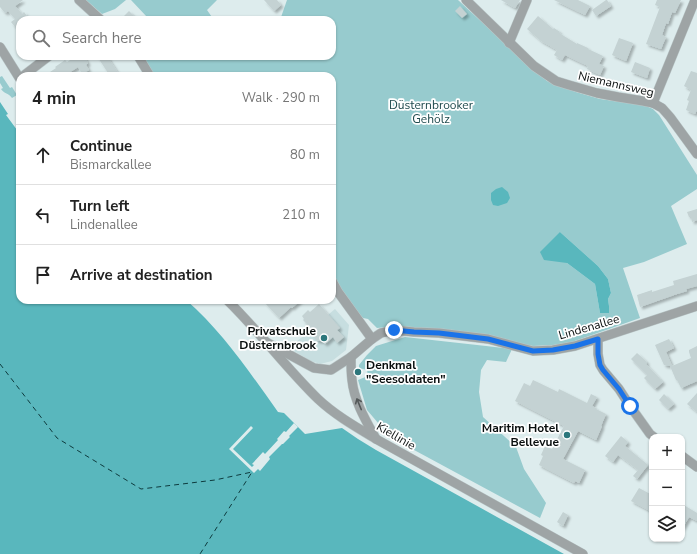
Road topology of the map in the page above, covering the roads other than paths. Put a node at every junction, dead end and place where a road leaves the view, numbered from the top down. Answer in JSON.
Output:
{"nodes":[{"id":1,"x":79,"y":0,"type":"edge"},
{"id":2,"x":466,"y":0,"type":"edge"},
{"id":3,"x":527,"y":0,"type":"edge"},
{"id":4,"x":695,"y":0,"type":"edge"},
{"id":5,"x":96,"y":16,"type":"edge"},
{"id":6,"x":510,"y":43,"type":"junction"},
{"id":7,"x":0,"y":47,"type":"edge"},
{"id":8,"x":44,"y":60,"type":"edge"},
{"id":9,"x":140,"y":60,"type":"edge"},
{"id":10,"x":16,"y":72,"type":"edge"},
{"id":11,"x":28,"y":72,"type":"edge"},
{"id":12,"x":148,"y":72,"type":"edge"},
{"id":13,"x":653,"y":103,"type":"junction"},
{"id":14,"x":697,"y":154,"type":"edge"},
{"id":15,"x":336,"y":288,"type":"edge"},
{"id":16,"x":231,"y":304,"type":"edge"},
{"id":17,"x":697,"y":306,"type":"edge"},
{"id":18,"x":372,"y":338,"type":"junction"},
{"id":19,"x":598,"y":339,"type":"junction"},
{"id":20,"x":266,"y":342,"type":"junction"},
{"id":21,"x":351,"y":357,"type":"junction"},
{"id":22,"x":650,"y":434,"type":"edge"},
{"id":23,"x":376,"y":439,"type":"junction"},
{"id":24,"x":685,"y":458,"type":"edge"},
{"id":25,"x":697,"y":467,"type":"edge"},
{"id":26,"x":583,"y":554,"type":"edge"}],
"edges":[{"from":1,"to":5,"type":"street"},
{"from":2,"to":6,"type":"street","name":"Niemannsweg"},
{"from":3,"to":6,"type":"street"},
{"from":4,"to":13,"type":"street"},
{"from":6,"to":13,"type":"street","name":"Niemannsweg"},
{"from":7,"to":10,"type":"street"},
{"from":8,"to":11,"type":"street"},
{"from":9,"to":12,"type":"street"},
{"from":13,"to":14,"type":"street","name":"Niemannsweg"},
{"from":15,"to":18,"type":"street"},
{"from":16,"to":20,"type":"street","name":"Kiellinie"},
{"from":17,"to":19,"type":"street","name":"Lindenallee"},
{"from":18,"to":19,"type":"street","name":"Lindenallee"},
{"from":18,"to":21,"type":"street","name":"Lindenallee"},
{"from":19,"to":22,"type":"street"},
{"from":20,"to":21,"type":"street","name":"Lindenallee"},
{"from":20,"to":23,"type":"street","name":"Kiellinie"},
{"from":23,"to":21,"type":"street","one_way":true},
{"from":23,"to":26,"type":"street","name":"Kiellinie"},
{"from":24,"to":25,"type":"street"}]}
